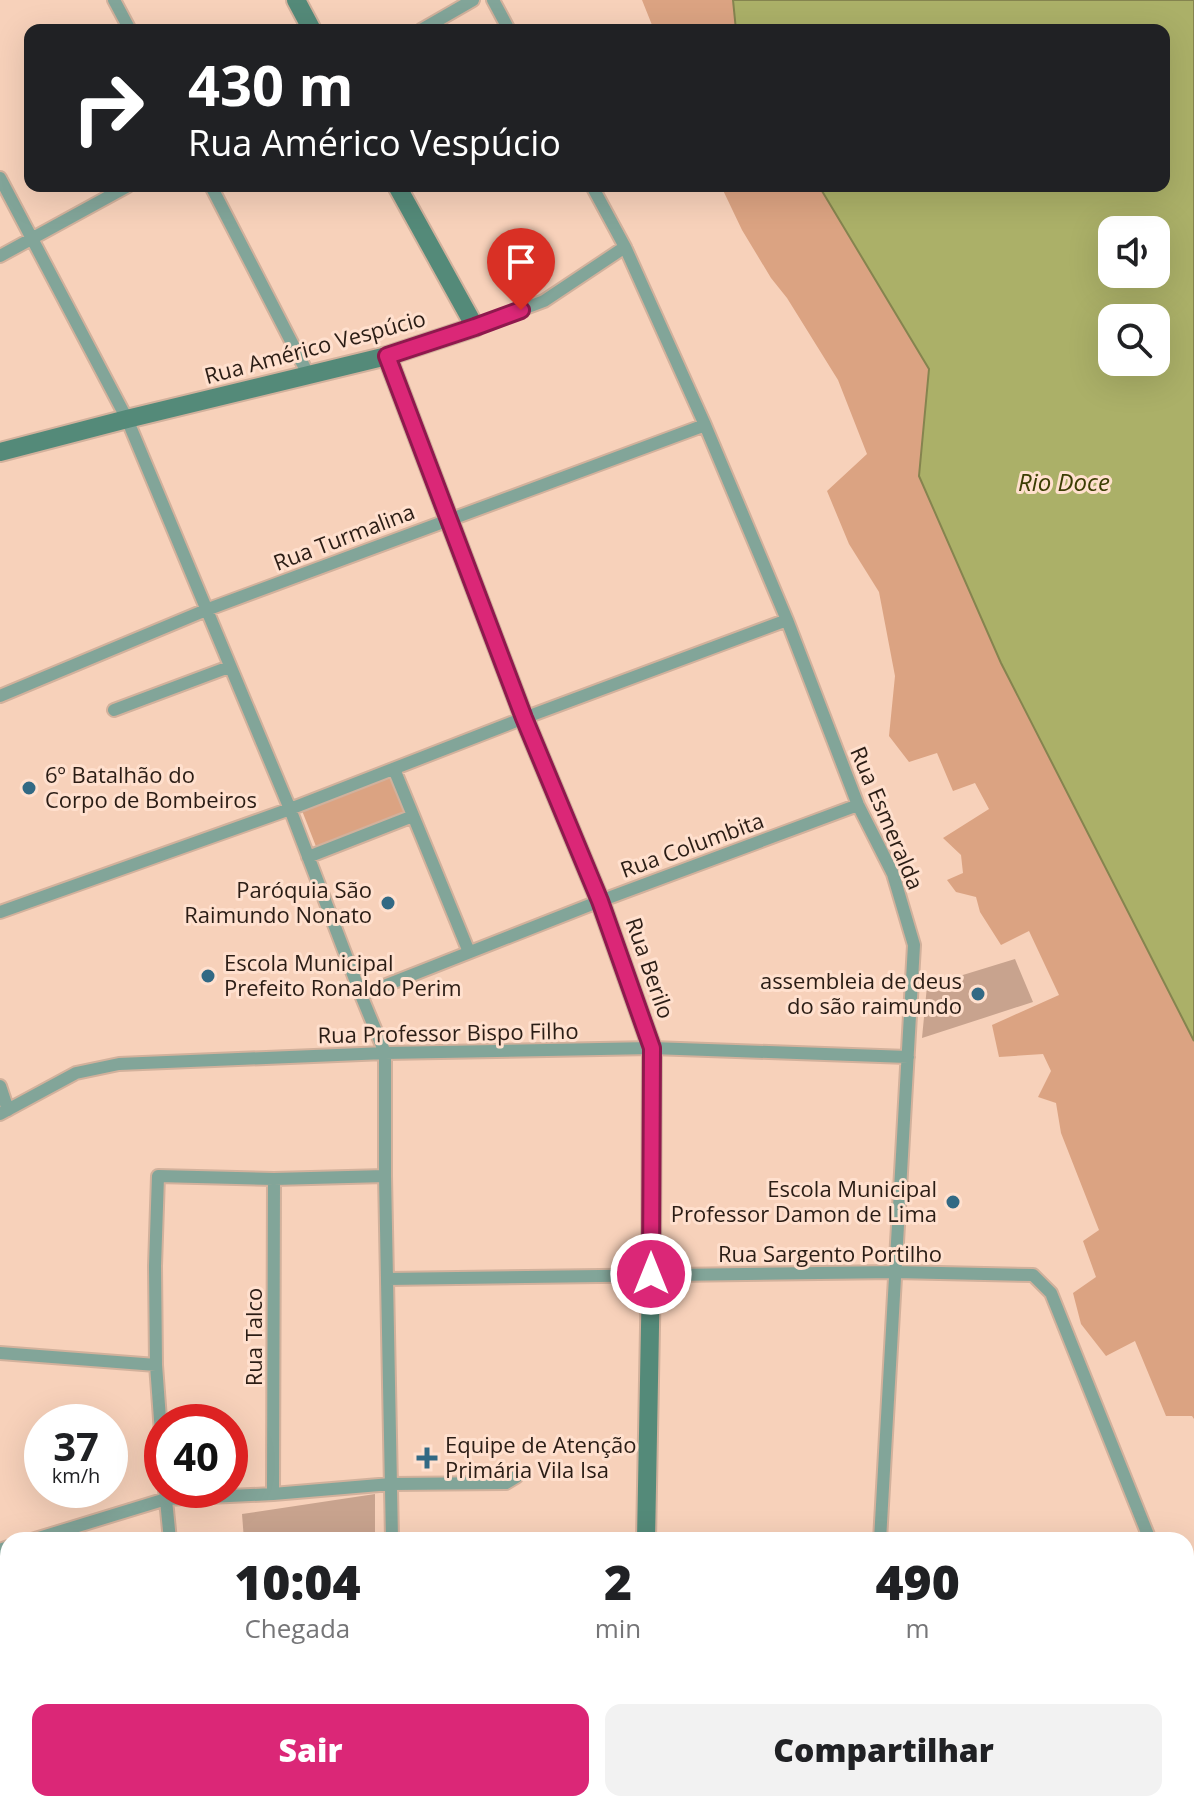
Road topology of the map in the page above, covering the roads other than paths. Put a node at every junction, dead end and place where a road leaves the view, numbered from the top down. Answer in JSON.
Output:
{"nodes":[{"id":1,"x":114,"y":0,"type":"edge"},
{"id":2,"x":296,"y":0,"type":"edge"},
{"id":3,"x":473,"y":0,"type":"edge"},
{"id":4,"x":493,"y":0,"type":"edge"},
{"id":5,"x":127,"y":24,"type":"edge"},
{"id":6,"x":309,"y":24,"type":"edge"},
{"id":7,"x":431,"y":24,"type":"edge"},
{"id":8,"x":506,"y":24,"type":"edge"},
{"id":9,"x":0,"y":178,"type":"edge"},
{"id":10,"x":117,"y":192,"type":"edge"},
{"id":11,"x":214,"y":192,"type":"edge"},
{"id":12,"x":400,"y":192,"type":"edge"},
{"id":13,"x":595,"y":192,"type":"edge"},
{"id":14,"x":32,"y":238,"type":"junction"},
{"id":15,"x":625,"y":247,"type":"junction"},
{"id":16,"x":0,"y":256,"type":"edge"},
{"id":17,"x":475,"y":327,"type":"junction"},
{"id":18,"x":387,"y":356,"type":"junction"},
{"id":19,"x":309,"y":376,"type":"junction"},
{"id":20,"x":127,"y":419,"type":"junction"},
{"id":21,"x":705,"y":425,"type":"junction"},
{"id":22,"x":0,"y":452,"type":"edge"},
{"id":23,"x":449,"y":519,"type":"junction"},
{"id":24,"x":206,"y":610,"type":"junction"},
{"id":25,"x":787,"y":620,"type":"junction"},
{"id":26,"x":229,"y":667,"type":"junction"},
{"id":27,"x":0,"y":696,"type":"edge"},
{"id":28,"x":114,"y":710,"type":"dead end"},
{"id":29,"x":524,"y":718,"type":"junction"},
{"id":30,"x":394,"y":769,"type":"junction"},
{"id":31,"x":858,"y":805,"type":"junction"},
{"id":32,"x":290,"y":809,"type":"junction"},
{"id":33,"x":413,"y":816,"type":"junction"},
{"id":34,"x":308,"y":857,"type":"junction"},
{"id":35,"x":600,"y":901,"type":"junction"},
{"id":36,"x":0,"y":912,"type":"edge"},
{"id":37,"x":469,"y":952,"type":"junction"},
{"id":38,"x":361,"y":995,"type":"junction"},
{"id":39,"x":652,"y":1048,"type":"junction"},
{"id":40,"x":385,"y":1053,"type":"junction"},
{"id":41,"x":908,"y":1057,"type":"junction"},
{"id":42,"x":0,"y":1086,"type":"edge"},
{"id":43,"x":4,"y":1112,"type":"edge"},
{"id":44,"x":385,"y":1176,"type":"junction"},
{"id":45,"x":274,"y":1179,"type":"junction"},
{"id":46,"x":895,"y":1272,"type":"junction"},
{"id":47,"x":651,"y":1274,"type":"junction"},
{"id":48,"x":387,"y":1279,"type":"junction"},
{"id":49,"x":0,"y":1353,"type":"edge"},
{"id":50,"x":156,"y":1365,"type":"junction"},
{"id":51,"x":159,"y":1404,"type":"edge"},
{"id":52,"x":516,"y":1477,"type":"dead end"},
{"id":53,"x":391,"y":1484,"type":"junction"},
{"id":54,"x":248,"y":1494,"type":"edge"},
{"id":55,"x":273,"y":1494,"type":"junction"},
{"id":56,"x":144,"y":1502,"type":"edge"},
{"id":57,"x":167,"y":1508,"type":"edge"},
{"id":58,"x":55,"y":1532,"type":"edge"},
{"id":59,"x":169,"y":1532,"type":"edge"},
{"id":60,"x":392,"y":1532,"type":"edge"},
{"id":61,"x":646,"y":1532,"type":"edge"},
{"id":62,"x":880,"y":1532,"type":"edge"},
{"id":63,"x":1147,"y":1532,"type":"edge"}],
"edges":[{"from":1,"to":5,"type":"street"},
{"from":2,"to":6,"type":"street"},
{"from":3,"to":7,"type":"street"},
{"from":4,"to":8,"type":"street"},
{"from":9,"to":14,"type":"street"},
{"from":10,"to":14,"type":"street"},
{"from":11,"to":19,"type":"street"},
{"from":12,"to":17,"type":"street"},
{"from":13,"to":15,"type":"street","name":"Rua Esmeralda"},
{"from":14,"to":16,"type":"street"},
{"from":14,"to":20,"type":"street"},
{"from":15,"to":17,"type":"street","name":"Rua Américo Vespúcio"},
{"from":15,"to":21,"type":"street","name":"Rua Esmeralda"},
{"from":17,"to":18,"type":"street","name":"Rua Américo Vespúcio"},
{"from":18,"to":19,"type":"street","name":"Rua Américo Vespúcio"},
{"from":18,"to":23,"type":"street","name":"Rua Berilo"},
{"from":19,"to":20,"type":"street","name":"Rua Américo Vespúcio"},
{"from":20,"to":22,"type":"street","name":"Rua Américo Vespúcio"},
{"from":20,"to":24,"type":"street"},
{"from":21,"to":23,"type":"street","name":"Rua Turmalina"},
{"from":21,"to":25,"type":"street","name":"Rua Esmeralda"},
{"from":23,"to":24,"type":"street","name":"Rua Turmalina"},
{"from":23,"to":29,"type":"street","name":"Rua Berilo"},
{"from":24,"to":26,"type":"street"},
{"from":24,"to":27,"type":"street","name":"Rua Turmalina"},
{"from":25,"to":29,"type":"street"},
{"from":25,"to":31,"type":"street","name":"Rua Esmeralda"},
{"from":26,"to":28,"type":"street"},
{"from":26,"to":32,"type":"street"},
{"from":29,"to":30,"type":"street"},
{"from":29,"to":35,"type":"street","name":"Rua Berilo"},
{"from":30,"to":32,"type":"street"},
{"from":30,"to":33,"type":"street"},
{"from":31,"to":35,"type":"street","name":"Rua Columbita"},
{"from":31,"to":41,"type":"street","name":"Rua Esmeralda"},
{"from":32,"to":34,"type":"street"},
{"from":32,"to":36,"type":"street"},
{"from":33,"to":34,"type":"street"},
{"from":33,"to":37,"type":"street"},
{"from":34,"to":38,"type":"street"},
{"from":35,"to":37,"type":"street","name":"Rua Columbita"},
{"from":35,"to":39,"type":"street","name":"Rua Berilo"},
{"from":37,"to":38,"type":"street","name":"Rua Columbita"},
{"from":38,"to":40,"type":"street"},
{"from":39,"to":40,"type":"street","name":"Rua Professor Bispo Filho"},
{"from":39,"to":41,"type":"street","name":"Rua Professor Bispo Filho"},
{"from":39,"to":47,"type":"street","name":"Rua Berilo"},
{"from":40,"to":43,"type":"street","name":"Rua Professor Bispo Filho"},
{"from":40,"to":44,"type":"street"},
{"from":41,"to":46,"type":"street","name":"Rua Esmeralda"},
{"from":42,"to":43,"type":"street"},
{"from":44,"to":45,"type":"street"},
{"from":44,"to":48,"type":"street"},
{"from":45,"to":50,"type":"street"},
{"from":45,"to":55,"type":"street","name":"Rua Talco"},
{"from":46,"to":47,"type":"street","name":"Rua Sargento Portilho"},
{"from":46,"to":62,"type":"street","name":"Rua Esmeralda"},
{"from":46,"to":63,"type":"street","name":"Rua Sargento Portilho"},
{"from":47,"to":48,"type":"street","name":"Rua Sargento Portilho"},
{"from":47,"to":61,"type":"street","name":"Rua Berilo"},
{"from":48,"to":53,"type":"street"},
{"from":49,"to":50,"type":"street"},
{"from":50,"to":51,"type":"street"},
{"from":52,"to":53,"type":"street"},
{"from":53,"to":55,"type":"street"},
{"from":53,"to":60,"type":"street"},
{"from":54,"to":55,"type":"street"},
{"from":56,"to":58,"type":"street"},
{"from":57,"to":59,"type":"street"}]}
